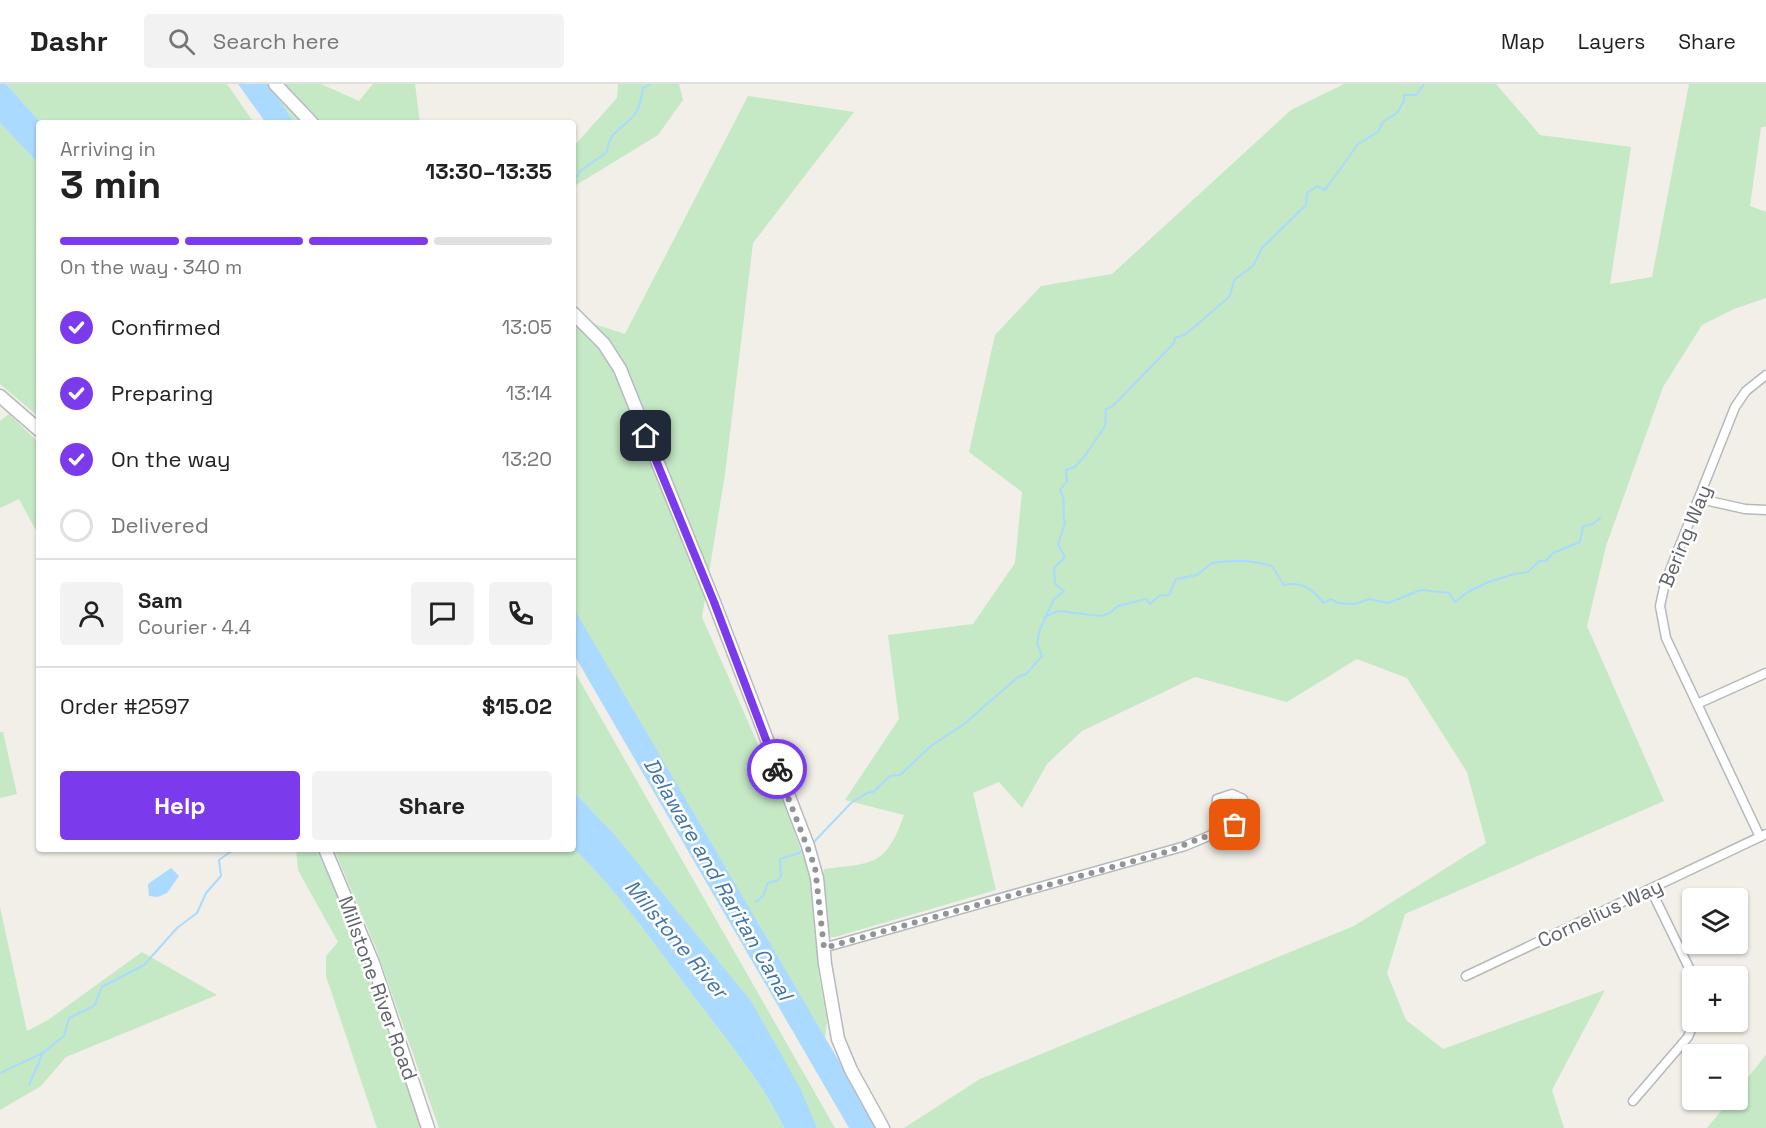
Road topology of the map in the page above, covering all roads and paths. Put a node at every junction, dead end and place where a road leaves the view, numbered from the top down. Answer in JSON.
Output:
{"nodes":[{"id":1,"x":275,"y":84,"type":"edge"},
{"id":2,"x":309,"y":120,"type":"edge"},
{"id":3,"x":576,"y":316,"type":"edge"},
{"id":4,"x":1766,"y":375,"type":"edge"},
{"id":5,"x":0,"y":396,"type":"edge"},
{"id":6,"x":36,"y":427,"type":"edge"},
{"id":7,"x":1700,"y":499,"type":"junction"},
{"id":8,"x":1766,"y":510,"type":"edge"},
{"id":9,"x":1766,"y":674,"type":"edge"},
{"id":10,"x":1697,"y":704,"type":"junction"},
{"id":11,"x":1214,"y":833,"type":"junction"},
{"id":12,"x":1763,"y":836,"type":"edge"},
{"id":13,"x":326,"y":852,"type":"edge"},
{"id":14,"x":1651,"y":890,"type":"junction"},
{"id":15,"x":824,"y":948,"type":"junction"},
{"id":16,"x":1688,"y":966,"type":"edge"},
{"id":17,"x":1466,"y":975,"type":"dead end"},
{"id":18,"x":1690,"y":1032,"type":"edge"},
{"id":19,"x":1633,"y":1101,"type":"dead end"},
{"id":20,"x":428,"y":1128,"type":"edge"},
{"id":21,"x":883,"y":1128,"type":"edge"}],
"edges":[{"from":1,"to":2,"type":"street"},
{"from":3,"to":15,"type":"street"},
{"from":4,"to":7,"type":"street","name":"Bering Way"},
{"from":5,"to":6,"type":"street"},
{"from":7,"to":8,"type":"street"},
{"from":7,"to":10,"type":"street","name":"Bering Way"},
{"from":9,"to":10,"type":"street"},
{"from":10,"to":12,"type":"street","name":"Bering Way"},
{"from":11,"to":11,"type":"street"},
{"from":11,"to":15,"type":"street"},
{"from":12,"to":14,"type":"street","name":"Cornelius Way"},
{"from":13,"to":20,"type":"street","name":"Millstone River Road"},
{"from":14,"to":16,"type":"street"},
{"from":14,"to":17,"type":"street","name":"Cornelius Way"},
{"from":15,"to":21,"type":"street"},
{"from":18,"to":19,"type":"street"}]}
